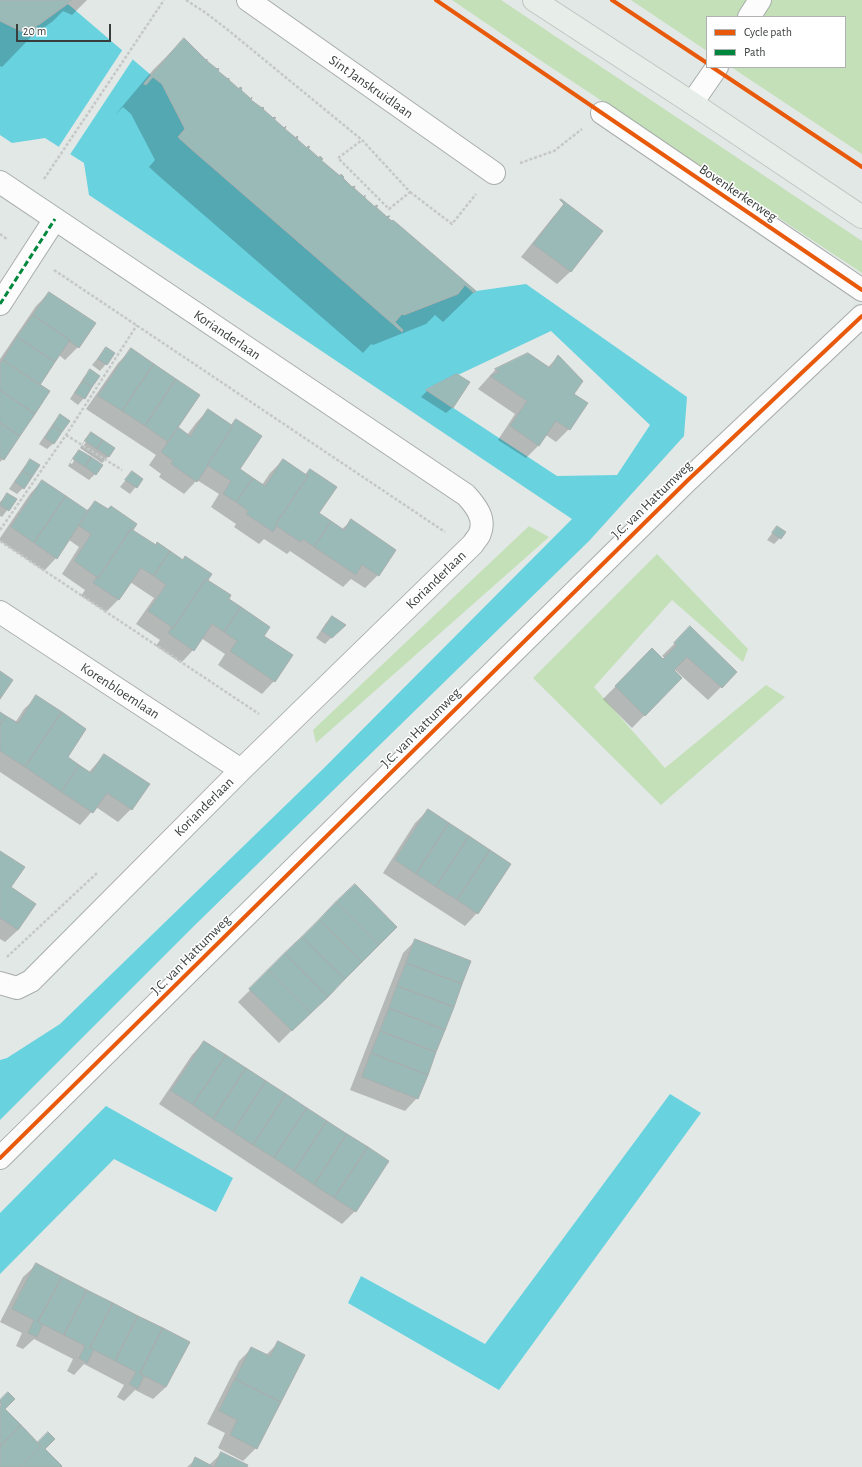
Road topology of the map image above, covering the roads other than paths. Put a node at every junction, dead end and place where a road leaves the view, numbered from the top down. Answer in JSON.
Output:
{"nodes":[{"id":1,"x":248,"y":0,"type":"edge"},
{"id":2,"x":534,"y":0,"type":"edge"},
{"id":3,"x":760,"y":0,"type":"edge"},
{"id":4,"x":750,"y":16,"type":"edge"},
{"id":5,"x":716,"y":68,"type":"edge"},
{"id":6,"x":692,"y":103,"type":"junction"},
{"id":7,"x":602,"y":113,"type":"road end"},
{"id":8,"x":494,"y":173,"type":"road end"},
{"id":9,"x":0,"y":182,"type":"edge"},
{"id":10,"x":862,"y":216,"type":"edge"},
{"id":11,"x":55,"y":219,"type":"junction"},
{"id":12,"x":862,"y":290,"type":"edge"},
{"id":13,"x":0,"y":304,"type":"edge"},
{"id":14,"x":862,"y":316,"type":"edge"},
{"id":15,"x":0,"y":612,"type":"edge"},
{"id":16,"x":241,"y":770,"type":"junction"},
{"id":17,"x":0,"y":983,"type":"edge"},
{"id":18,"x":0,"y":1158,"type":"edge"}],
"edges":[{"from":1,"to":8,"type":"street","name":"Sint Janskruidlaan"},
{"from":2,"to":6,"type":"main road"},
{"from":3,"to":4,"type":"street"},
{"from":5,"to":6,"type":"street"},
{"from":6,"to":10,"type":"main road"},
{"from":7,"to":12,"type":"street","name":"Bovenkerkerweg"},
{"from":9,"to":11,"type":"street","name":"Korianderlaan"},
{"from":11,"to":13,"type":"street"},
{"from":11,"to":16,"type":"street","name":"Korianderlaan"},
{"from":14,"to":18,"type":"street","name":"J.C. van Hattumweg"},
{"from":15,"to":16,"type":"street","name":"Korenbloemlaan"},
{"from":16,"to":17,"type":"street","name":"Korianderlaan"}]}
